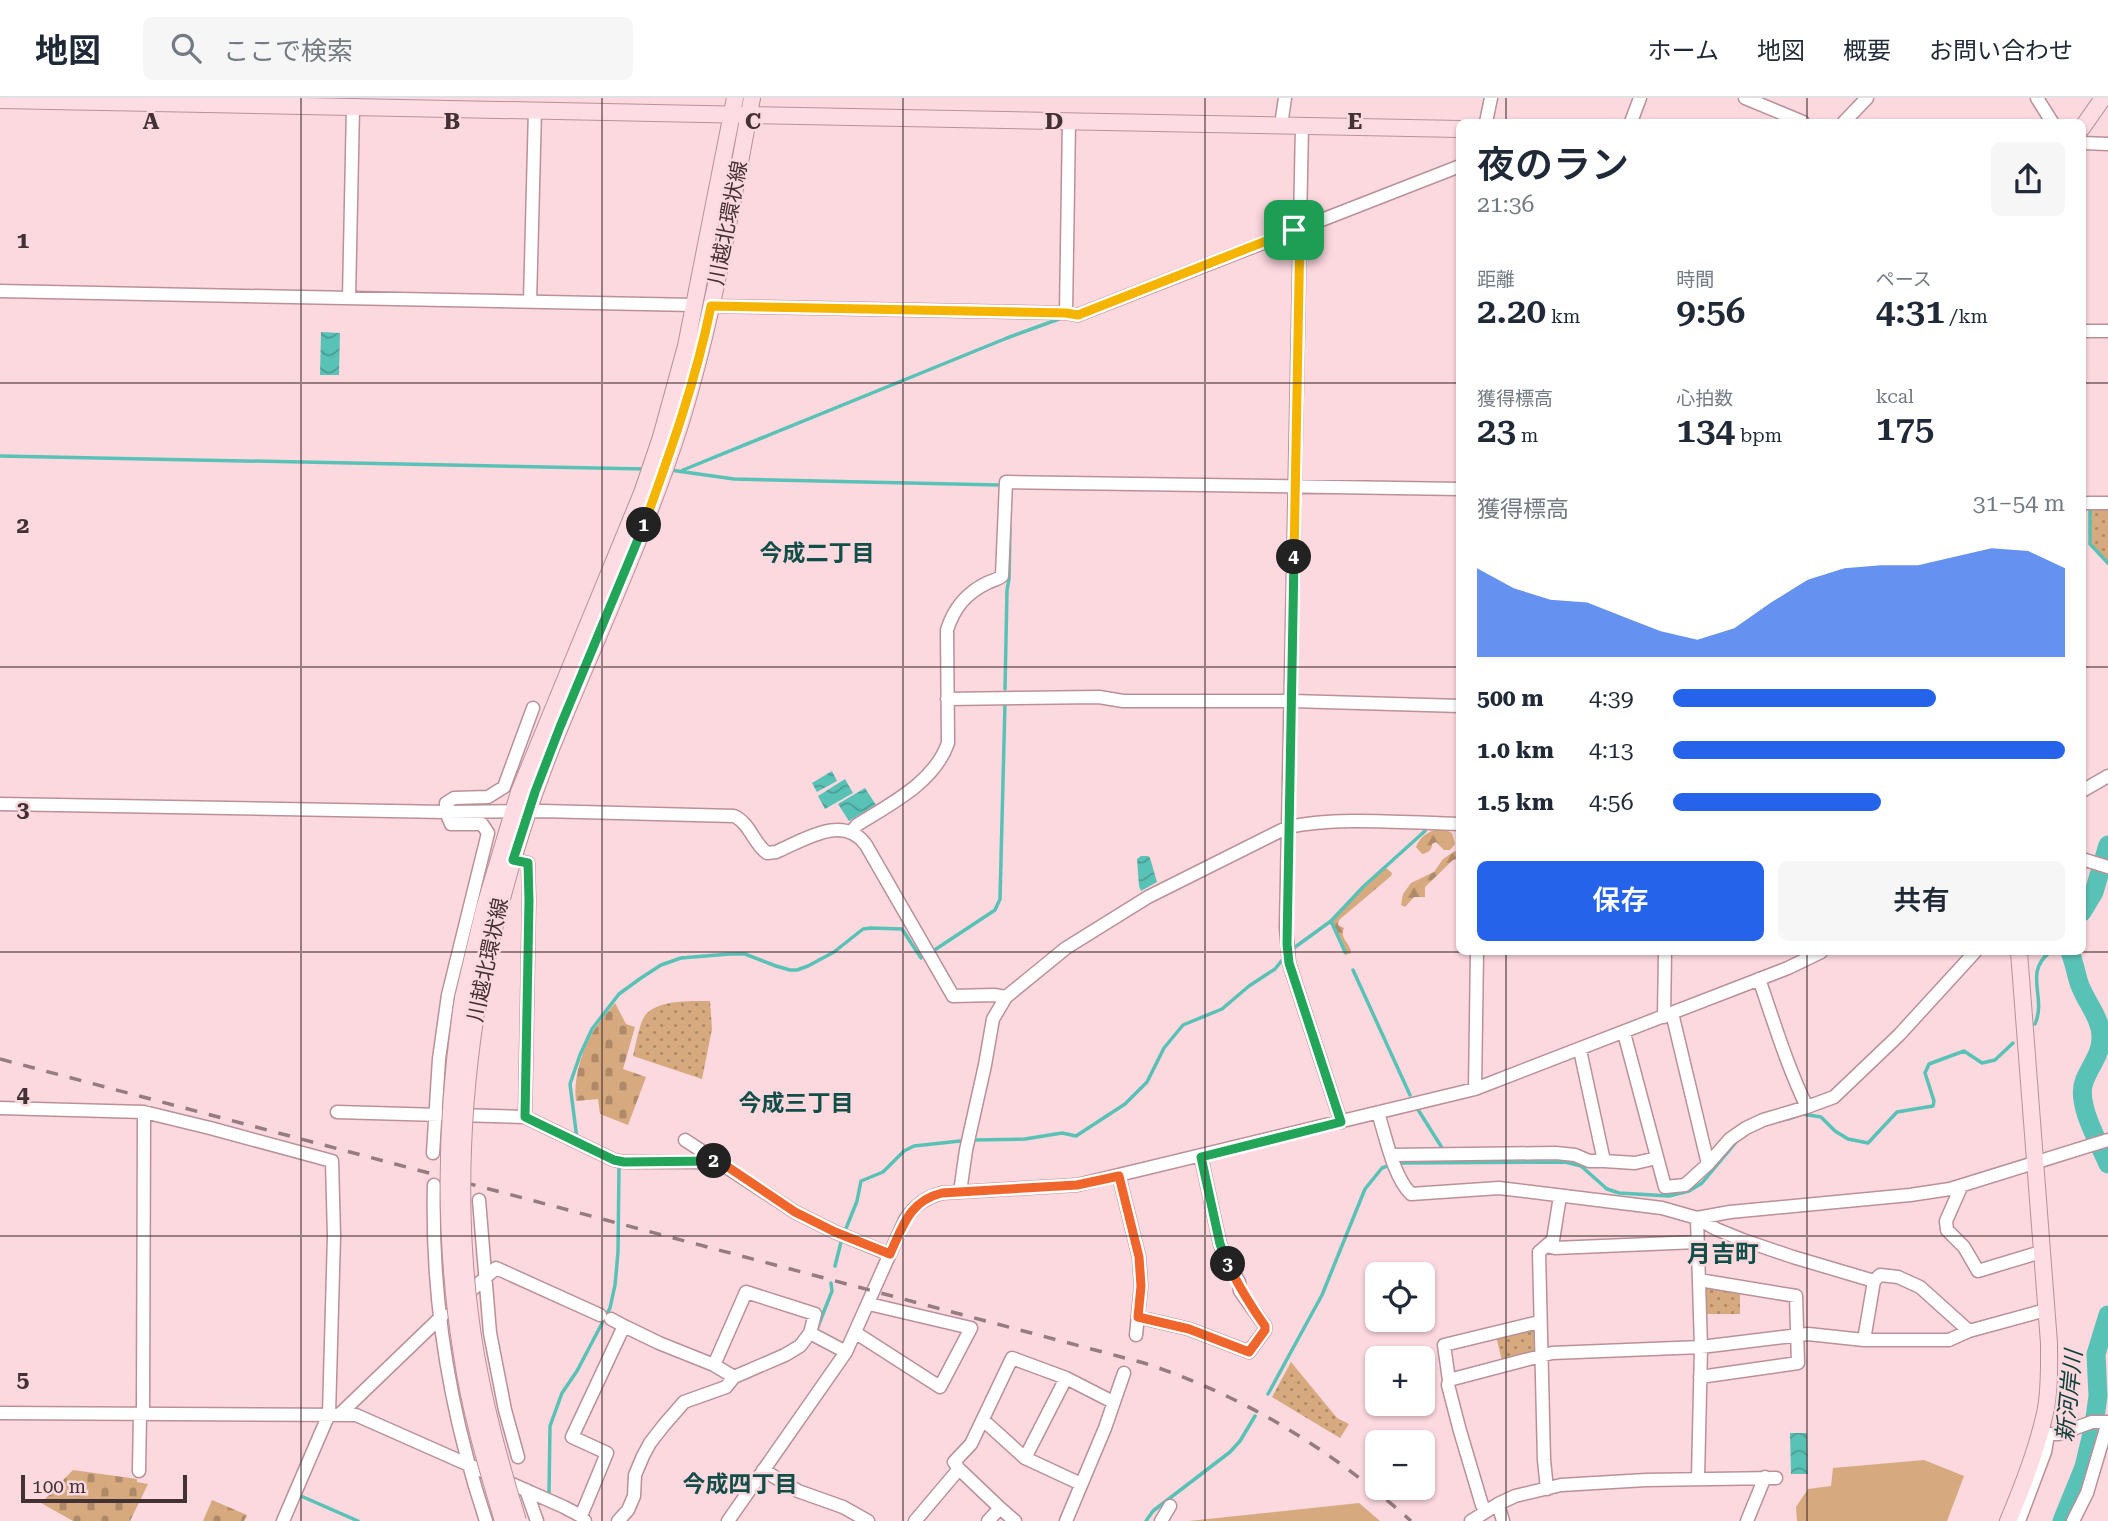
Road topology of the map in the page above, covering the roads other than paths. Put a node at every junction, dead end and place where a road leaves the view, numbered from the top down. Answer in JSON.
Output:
{"nodes":[{"id":1,"x":735,"y":98,"type":"edge"},
{"id":2,"x":752,"y":98,"type":"edge"},
{"id":3,"x":1285,"y":98,"type":"edge"},
{"id":4,"x":1491,"y":98,"type":"edge"},
{"id":5,"x":1640,"y":98,"type":"edge"},
{"id":6,"x":1745,"y":98,"type":"edge"},
{"id":7,"x":1867,"y":98,"type":"edge"},
{"id":8,"x":2037,"y":98,"type":"edge"},
{"id":9,"x":2103,"y":98,"type":"edge"},
{"id":10,"x":0,"y":100,"type":"edge"},
{"id":11,"x":229,"y":101,"type":"edge"},
{"id":12,"x":353,"y":107,"type":"junction"},
{"id":13,"x":535,"y":110,"type":"junction"},
{"id":14,"x":732,"y":115,"type":"junction"},
{"id":15,"x":749,"y":115,"type":"junction"},
{"id":16,"x":1487,"y":119,"type":"edge"},
{"id":17,"x":1632,"y":119,"type":"edge"},
{"id":18,"x":1796,"y":119,"type":"edge"},
{"id":19,"x":1846,"y":119,"type":"edge"},
{"id":20,"x":2050,"y":119,"type":"edge"},
{"id":21,"x":1069,"y":121,"type":"junction"},
{"id":22,"x":2086,"y":122,"type":"edge"},
{"id":23,"x":1281,"y":125,"type":"junction"},
{"id":24,"x":1302,"y":125,"type":"junction"},
{"id":25,"x":1456,"y":129,"type":"edge"},
{"id":26,"x":2086,"y":143,"type":"edge"},
{"id":27,"x":2108,"y":144,"type":"edge"},
{"id":28,"x":1456,"y":167,"type":"edge"},
{"id":29,"x":1300,"y":225,"type":"junction"},
{"id":30,"x":0,"y":291,"type":"edge"},
{"id":31,"x":349,"y":298,"type":"junction"},
{"id":32,"x":530,"y":302,"type":"junction"},
{"id":33,"x":694,"y":305,"type":"junction"},
{"id":34,"x":711,"y":306,"type":"junction"},
{"id":35,"x":1066,"y":313,"type":"junction"},
{"id":36,"x":2086,"y":331,"type":"edge"},
{"id":37,"x":2108,"y":331,"type":"edge"},
{"id":38,"x":1295,"y":485,"type":"junction"},
{"id":39,"x":1456,"y":489,"type":"edge"},
{"id":40,"x":2086,"y":503,"type":"edge"},
{"id":41,"x":2108,"y":503,"type":"edge"},
{"id":42,"x":947,"y":699,"type":"junction"},
{"id":43,"x":1292,"y":701,"type":"junction"},
{"id":44,"x":1456,"y":706,"type":"edge"},
{"id":45,"x":533,"y":708,"type":"dead end"},
{"id":46,"x":2108,"y":776,"type":"edge"},
{"id":47,"x":2086,"y":789,"type":"edge"},
{"id":48,"x":0,"y":804,"type":"edge"},
{"id":49,"x":521,"y":811,"type":"junction"},
{"id":50,"x":446,"y":812,"type":"junction"},
{"id":51,"x":1456,"y":824,"type":"edge"},
{"id":52,"x":1288,"y":827,"type":"junction"},
{"id":53,"x":852,"y":831,"type":"junction"},
{"id":54,"x":513,"y":860,"type":"junction"},
{"id":55,"x":2088,"y":860,"type":"edge"},
{"id":56,"x":2108,"y":867,"type":"edge"},
{"id":57,"x":1478,"y":955,"type":"edge"},
{"id":58,"x":1665,"y":955,"type":"edge"},
{"id":59,"x":1815,"y":955,"type":"edge"},
{"id":60,"x":1972,"y":955,"type":"edge"},
{"id":61,"x":2019,"y":955,"type":"edge"},
{"id":62,"x":1759,"y":979,"type":"junction"},
{"id":63,"x":1006,"y":997,"type":"junction"},
{"id":64,"x":470,"y":999,"type":"junction"},
{"id":65,"x":1668,"y":1015,"type":"junction"},
{"id":66,"x":1624,"y":1033,"type":"junction"},
{"id":67,"x":1580,"y":1050,"type":"junction"},
{"id":68,"x":1475,"y":1089,"type":"junction"},
{"id":69,"x":1807,"y":1107,"type":"junction"},
{"id":70,"x":0,"y":1108,"type":"edge"},
{"id":71,"x":144,"y":1112,"type":"junction"},
{"id":72,"x":337,"y":1112,"type":"dead end"},
{"id":73,"x":1378,"y":1113,"type":"junction"},
{"id":74,"x":434,"y":1114,"type":"junction"},
{"id":75,"x":525,"y":1117,"type":"junction"},
{"id":76,"x":1341,"y":1122,"type":"junction"},
{"id":77,"x":685,"y":1140,"type":"dead end"},
{"id":78,"x":2108,"y":1140,"type":"edge"},
{"id":79,"x":433,"y":1153,"type":"dead end"},
{"id":80,"x":1392,"y":1156,"type":"junction"},
{"id":81,"x":1201,"y":1157,"type":"junction"},
{"id":82,"x":1657,"y":1158,"type":"junction"},
{"id":83,"x":716,"y":1159,"type":"junction"},
{"id":84,"x":1604,"y":1161,"type":"junction"},
{"id":85,"x":1708,"y":1164,"type":"junction"},
{"id":86,"x":2035,"y":1165,"type":"junction"},
{"id":87,"x":1119,"y":1176,"type":"junction"},
{"id":88,"x":433,"y":1185,"type":"dead end"},
{"id":89,"x":1665,"y":1187,"type":"junction"},
{"id":90,"x":1961,"y":1187,"type":"junction"},
{"id":91,"x":960,"y":1192,"type":"junction"},
{"id":92,"x":1560,"y":1196,"type":"junction"},
{"id":93,"x":479,"y":1200,"type":"dead end"},
{"id":94,"x":1662,"y":1208,"type":"junction"},
{"id":95,"x":1697,"y":1218,"type":"junction"},
{"id":96,"x":1698,"y":1242,"type":"junction"},
{"id":97,"x":1546,"y":1246,"type":"junction"},
{"id":98,"x":2041,"y":1252,"type":"junction"},
{"id":99,"x":890,"y":1254,"type":"junction"},
{"id":100,"x":485,"y":1279,"type":"junction"},
{"id":101,"x":1699,"y":1280,"type":"junction"},
{"id":102,"x":1874,"y":1281,"type":"junction"},
{"id":103,"x":869,"y":1304,"type":"junction"},
{"id":104,"x":2046,"y":1310,"type":"junction"},
{"id":105,"x":1138,"y":1317,"type":"junction"},
{"id":106,"x":439,"y":1319,"type":"junction"},
{"id":107,"x":1539,"y":1322,"type":"junction"},
{"id":108,"x":624,"y":1326,"type":"junction"},
{"id":109,"x":1969,"y":1331,"type":"junction"},
{"id":110,"x":810,"y":1333,"type":"junction"},
{"id":111,"x":856,"y":1333,"type":"junction"},
{"id":112,"x":1136,"y":1335,"type":"dead end"},
{"id":113,"x":1797,"y":1336,"type":"junction"},
{"id":114,"x":1864,"y":1340,"type":"junction"},
{"id":115,"x":1701,"y":1347,"type":"junction"},
{"id":116,"x":846,"y":1352,"type":"junction"},
{"id":117,"x":1542,"y":1356,"type":"junction"},
{"id":118,"x":714,"y":1365,"type":"junction"},
{"id":119,"x":1124,"y":1373,"type":"dead end"},
{"id":120,"x":734,"y":1377,"type":"junction"},
{"id":121,"x":1700,"y":1377,"type":"junction"},
{"id":122,"x":1066,"y":1378,"type":"junction"},
{"id":123,"x":1449,"y":1380,"type":"junction"},
{"id":124,"x":1113,"y":1402,"type":"junction"},
{"id":125,"x":0,"y":1413,"type":"edge"},
{"id":126,"x":142,"y":1414,"type":"junction"},
{"id":127,"x":335,"y":1414,"type":"junction"},
{"id":128,"x":983,"y":1420,"type":"junction"},
{"id":129,"x":2101,"y":1422,"type":"edge"},
{"id":130,"x":2044,"y":1435,"type":"junction"},
{"id":131,"x":518,"y":1458,"type":"dead end"},
{"id":132,"x":1025,"y":1458,"type":"junction"},
{"id":133,"x":469,"y":1465,"type":"junction"},
{"id":134,"x":959,"y":1469,"type":"junction"},
{"id":135,"x":763,"y":1470,"type":"junction"},
{"id":136,"x":139,"y":1471,"type":"dead end"},
{"id":137,"x":1699,"y":1478,"type":"junction"},
{"id":138,"x":1081,"y":1484,"type":"junction"},
{"id":139,"x":1548,"y":1489,"type":"junction"},
{"id":140,"x":526,"y":1490,"type":"junction"},
{"id":141,"x":1170,"y":1506,"type":"dead end"},
{"id":142,"x":1000,"y":1507,"type":"junction"},
{"id":143,"x":1493,"y":1507,"type":"junction"},
{"id":144,"x":583,"y":1518,"type":"edge"},
{"id":145,"x":283,"y":1521,"type":"edge"},
{"id":146,"x":486,"y":1521,"type":"edge"},
{"id":147,"x":503,"y":1521,"type":"edge"},
{"id":148,"x":518,"y":1521,"type":"edge"},
{"id":149,"x":537,"y":1521,"type":"edge"},
{"id":150,"x":618,"y":1521,"type":"edge"},
{"id":151,"x":729,"y":1521,"type":"edge"},
{"id":152,"x":868,"y":1521,"type":"edge"},
{"id":153,"x":915,"y":1521,"type":"edge"},
{"id":154,"x":988,"y":1521,"type":"edge"},
{"id":155,"x":1015,"y":1521,"type":"edge"},
{"id":156,"x":1066,"y":1521,"type":"edge"},
{"id":157,"x":1161,"y":1521,"type":"edge"},
{"id":158,"x":1471,"y":1521,"type":"edge"},
{"id":159,"x":1503,"y":1521,"type":"edge"},
{"id":160,"x":1747,"y":1521,"type":"edge"},
{"id":161,"x":2008,"y":1521,"type":"edge"},
{"id":162,"x":2019,"y":1521,"type":"edge"},
{"id":163,"x":2073,"y":1521,"type":"edge"}],
"edges":[{"from":1,"to":14,"type":"main road","name":"川越北環状線"},
{"from":2,"to":15,"type":"main road","name":"川越北環状線"},
{"from":3,"to":23,"type":"street"},
{"from":4,"to":16,"type":"street"},
{"from":5,"to":17,"type":"street"},
{"from":6,"to":18,"type":"street"},
{"from":7,"to":19,"type":"street"},
{"from":8,"to":20,"type":"street"},
{"from":9,"to":22,"type":"main road"},
{"from":10,"to":11,"type":"main road"},
{"from":11,"to":12,"type":"main road"},
{"from":12,"to":13,"type":"main road"},
{"from":12,"to":31,"type":"street"},
{"from":13,"to":14,"type":"main road"},
{"from":13,"to":32,"type":"street"},
{"from":14,"to":15,"type":"main road"},
{"from":14,"to":33,"type":"main road","name":"川越北環状線"},
{"from":15,"to":21,"type":"main road"},
{"from":15,"to":34,"type":"main road","name":"川越北環状線"},
{"from":21,"to":23,"type":"main road"},
{"from":21,"to":35,"type":"street"},
{"from":23,"to":24,"type":"main road"},
{"from":24,"to":25,"type":"main road"},
{"from":24,"to":29,"type":"street"},
{"from":26,"to":27,"type":"street"},
{"from":28,"to":29,"type":"street"},
{"from":29,"to":35,"type":"street"},
{"from":29,"to":38,"type":"street"},
{"from":30,"to":31,"type":"street"},
{"from":31,"to":32,"type":"street"},
{"from":32,"to":33,"type":"street"},
{"from":33,"to":49,"type":"main road","name":"川越北環状線"},
{"from":34,"to":35,"type":"street"},
{"from":34,"to":49,"type":"main road","name":"川越北環状線"},
{"from":36,"to":37,"type":"street"},
{"from":38,"to":39,"type":"street"},
{"from":38,"to":42,"type":"street"},
{"from":38,"to":43,"type":"street"},
{"from":40,"to":41,"type":"street"},
{"from":42,"to":43,"type":"street"},
{"from":42,"to":53,"type":"street"},
{"from":43,"to":44,"type":"street"},
{"from":43,"to":52,"type":"street"},
{"from":45,"to":50,"type":"street"},
{"from":46,"to":47,"type":"street"},
{"from":48,"to":50,"type":"street"},
{"from":49,"to":50,"type":"street"},
{"from":49,"to":53,"type":"street"},
{"from":49,"to":54,"type":"main road","name":"川越北環状線"},
{"from":49,"to":64,"type":"main road","name":"川越北環状線"},
{"from":50,"to":74,"type":"street"},
{"from":51,"to":52,"type":"street"},
{"from":52,"to":63,"type":"street"},
{"from":52,"to":76,"type":"street"},
{"from":53,"to":63,"type":"street"},
{"from":54,"to":64,"type":"main road","name":"川越北環状線"},
{"from":54,"to":75,"type":"street"},
{"from":55,"to":56,"type":"street"},
{"from":57,"to":68,"type":"street"},
{"from":58,"to":65,"type":"street"},
{"from":59,"to":62,"type":"street"},
{"from":60,"to":69,"type":"street"},
{"from":61,"to":86,"type":"main road"},
{"from":62,"to":65,"type":"street"},
{"from":62,"to":69,"type":"street"},
{"from":63,"to":91,"type":"street"},
{"from":64,"to":147,"type":"main road","name":"川越北環状線","bridge":true},
{"from":64,"to":148,"type":"main road","name":"川越北環状線","bridge":true},
{"from":65,"to":66,"type":"street"},
{"from":65,"to":85,"type":"street"},
{"from":66,"to":67,"type":"street"},
{"from":66,"to":82,"type":"street"},
{"from":67,"to":68,"type":"street"},
{"from":67,"to":84,"type":"street"},
{"from":68,"to":73,"type":"street"},
{"from":69,"to":85,"type":"street"},
{"from":70,"to":71,"type":"street"},
{"from":71,"to":126,"type":"street"},
{"from":71,"to":127,"type":"street"},
{"from":72,"to":74,"type":"street"},
{"from":73,"to":76,"type":"street"},
{"from":73,"to":80,"type":"street"},
{"from":74,"to":75,"type":"street"},
{"from":74,"to":79,"type":"street"},
{"from":75,"to":83,"type":"street"},
{"from":76,"to":81,"type":"street"},
{"from":77,"to":83,"type":"street"},
{"from":78,"to":86,"type":"street"},
{"from":80,"to":84,"type":"street"},
{"from":80,"to":92,"type":"street"},
{"from":81,"to":87,"type":"street"},
{"from":81,"to":105,"type":"street"},
{"from":82,"to":84,"type":"street"},
{"from":82,"to":89,"type":"street"},
{"from":83,"to":99,"type":"street"},
{"from":85,"to":89,"type":"street"},
{"from":86,"to":90,"type":"street"},
{"from":86,"to":98,"type":"main road"},
{"from":87,"to":91,"type":"street"},
{"from":87,"to":105,"type":"street"},
{"from":88,"to":106,"type":"street"},
{"from":89,"to":94,"type":"street"},
{"from":90,"to":95,"type":"street"},
{"from":90,"to":98,"type":"street"},
{"from":91,"to":99,"type":"street"},
{"from":92,"to":94,"type":"street"},
{"from":92,"to":97,"type":"street"},
{"from":93,"to":100,"type":"street"},
{"from":94,"to":95,"type":"street"},
{"from":95,"to":96,"type":"street"},
{"from":95,"to":102,"type":"street"},
{"from":96,"to":97,"type":"street"},
{"from":96,"to":101,"type":"street"},
{"from":97,"to":107,"type":"street"},
{"from":98,"to":104,"type":"main road"},
{"from":99,"to":103,"type":"street"},
{"from":100,"to":106,"type":"street"},
{"from":100,"to":108,"type":"street"},
{"from":100,"to":131,"type":"street"},
{"from":101,"to":113,"type":"street"},
{"from":101,"to":115,"type":"street"},
{"from":102,"to":109,"type":"street"},
{"from":102,"to":114,"type":"street"},
{"from":103,"to":111,"type":"street"},
{"from":103,"to":111,"type":"street"},
{"from":104,"to":109,"type":"street"},
{"from":104,"to":130,"type":"main road"},
{"from":105,"to":112,"type":"street"},
{"from":106,"to":127,"type":"street"},
{"from":106,"to":133,"type":"street"},
{"from":107,"to":117,"type":"street"},
{"from":107,"to":123,"type":"street"},
{"from":108,"to":118,"type":"street"},
{"from":108,"to":144,"type":"street"},
{"from":109,"to":114,"type":"street"},
{"from":110,"to":116,"type":"street"},
{"from":110,"to":118,"type":"street"},
{"from":110,"to":120,"type":"street"},
{"from":111,"to":116,"type":"street"},
{"from":113,"to":114,"type":"street"},
{"from":113,"to":115,"type":"street"},
{"from":113,"to":121,"type":"street"},
{"from":115,"to":117,"type":"street"},
{"from":115,"to":121,"type":"street"},
{"from":116,"to":135,"type":"street"},
{"from":117,"to":123,"type":"street"},
{"from":117,"to":139,"type":"street"},
{"from":118,"to":120,"type":"street"},
{"from":119,"to":124,"type":"street"},
{"from":120,"to":150,"type":"street"},
{"from":121,"to":137,"type":"street"},
{"from":122,"to":124,"type":"street"},
{"from":122,"to":128,"type":"street"},
{"from":122,"to":132,"type":"street"},
{"from":123,"to":143,"type":"street"},
{"from":124,"to":138,"type":"street"},
{"from":125,"to":126,"type":"street"},
{"from":126,"to":127,"type":"street"},
{"from":126,"to":136,"type":"street"},
{"from":127,"to":133,"type":"street"},
{"from":127,"to":145,"type":"street"},
{"from":128,"to":132,"type":"street"},
{"from":128,"to":134,"type":"street"},
{"from":129,"to":130,"type":"street"},
{"from":129,"to":163,"type":"street"},
{"from":130,"to":161,"type":"main road"},
{"from":130,"to":162,"type":"street"},
{"from":132,"to":138,"type":"street"},
{"from":133,"to":140,"type":"street"},
{"from":133,"to":146,"type":"street"},
{"from":134,"to":142,"type":"street"},
{"from":134,"to":153,"type":"street"},
{"from":135,"to":151,"type":"street"},
{"from":135,"to":152,"type":"street"},
{"from":137,"to":139,"type":"street"},
{"from":137,"to":160,"type":"street"},
{"from":138,"to":156,"type":"street"},
{"from":139,"to":143,"type":"street"},
{"from":140,"to":144,"type":"street"},
{"from":140,"to":149,"type":"street"},
{"from":141,"to":157,"type":"street"},
{"from":142,"to":154,"type":"street"},
{"from":142,"to":155,"type":"street"},
{"from":143,"to":158,"type":"street"},
{"from":143,"to":159,"type":"street"}]}
